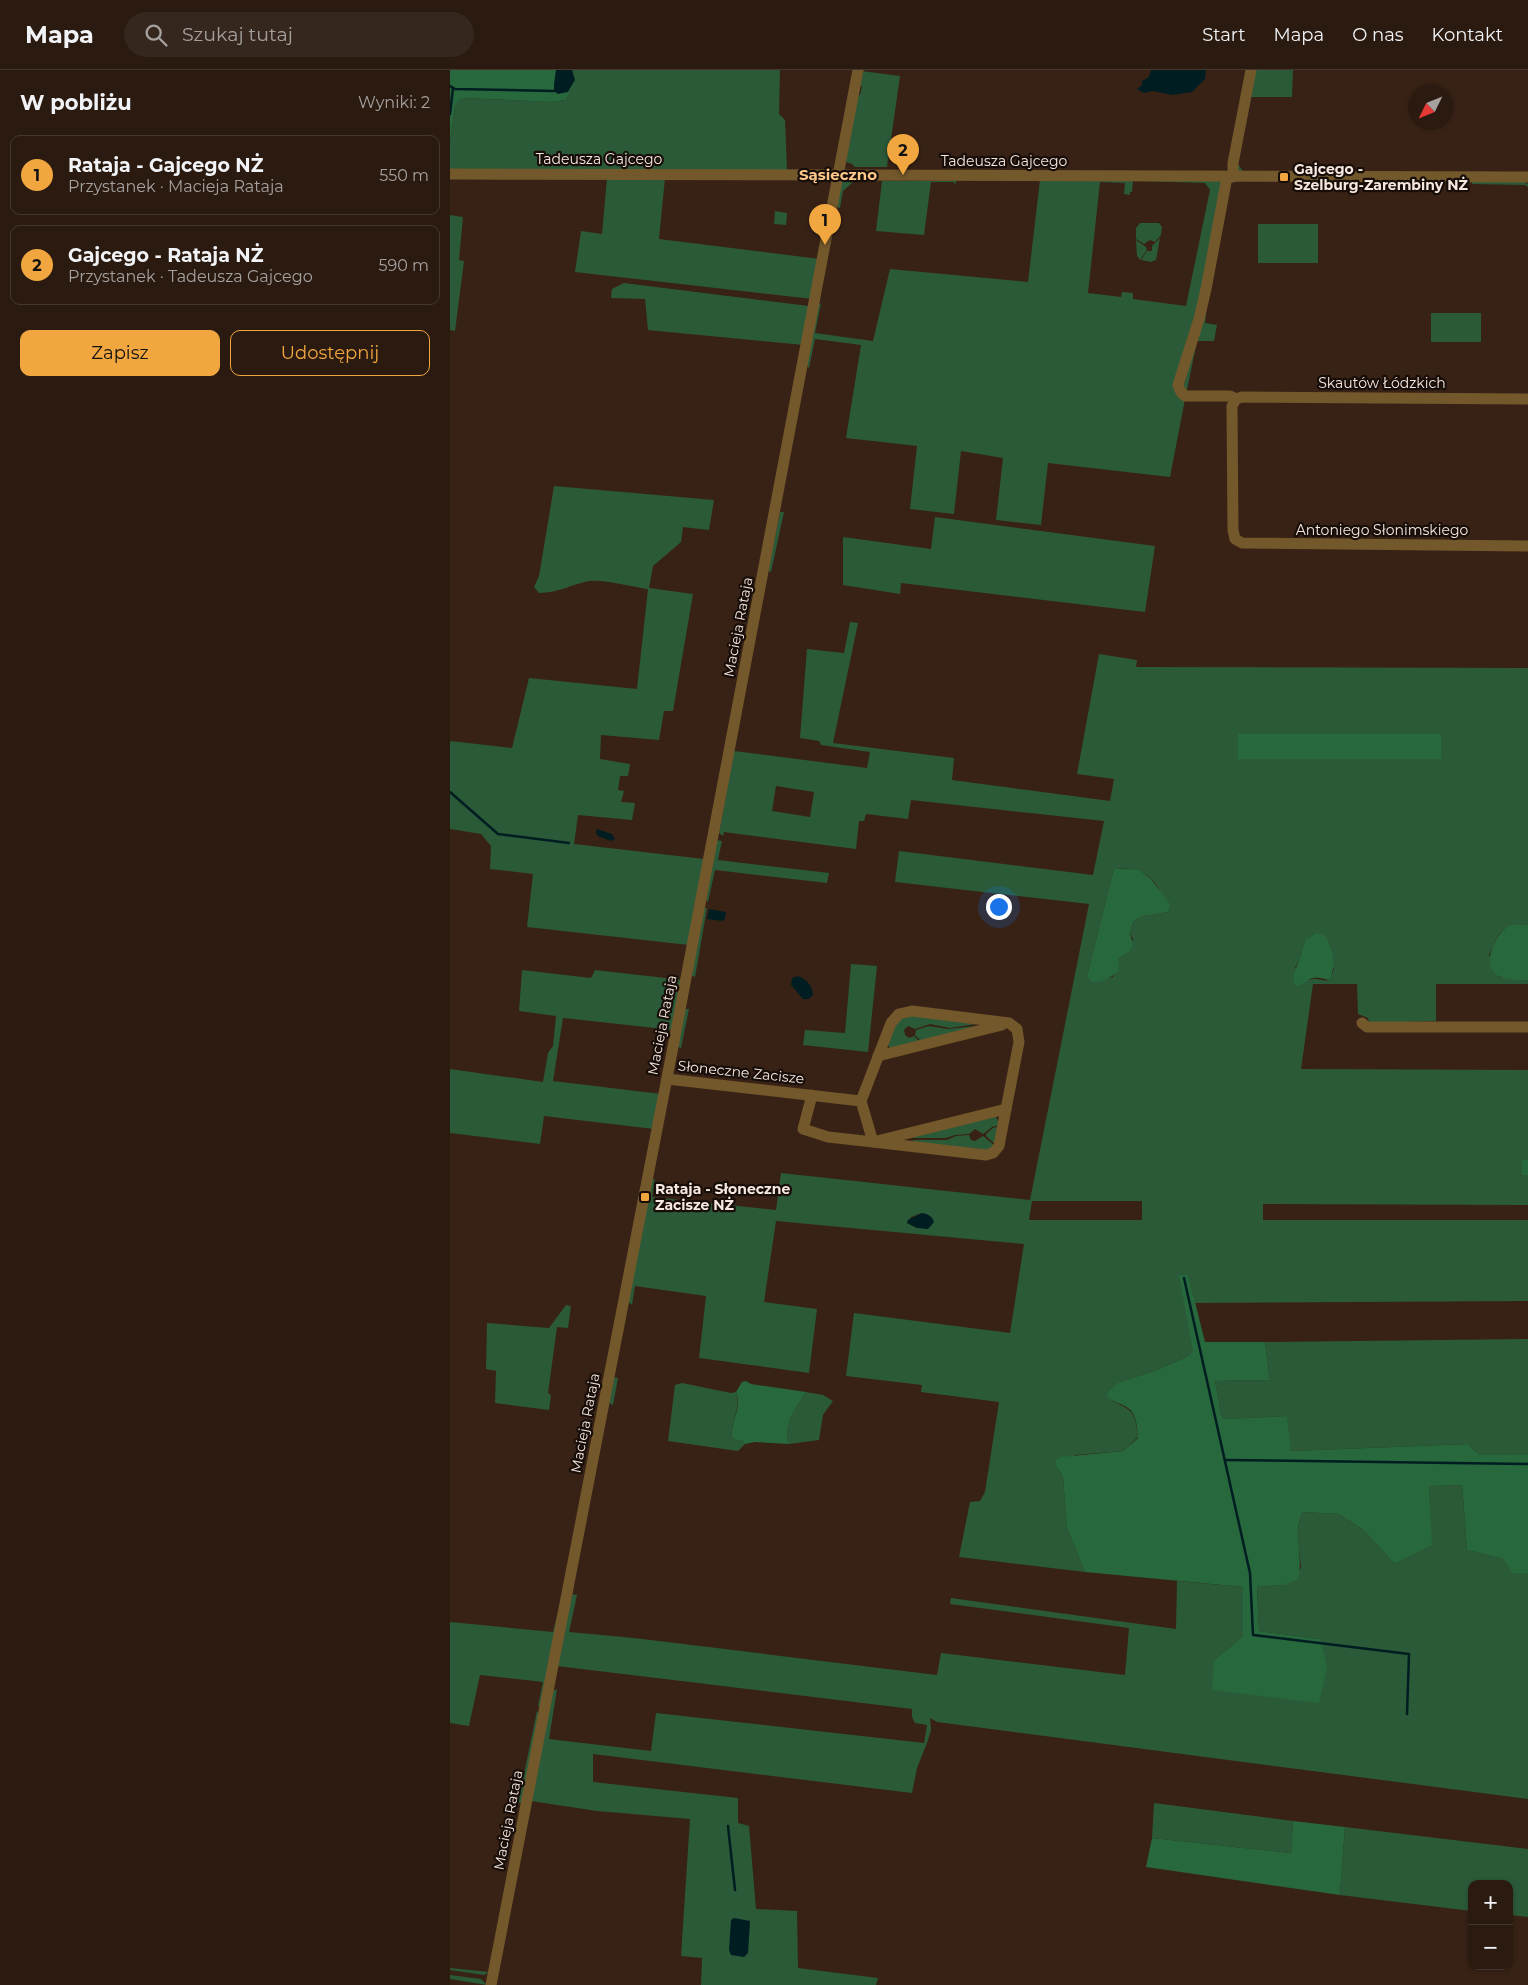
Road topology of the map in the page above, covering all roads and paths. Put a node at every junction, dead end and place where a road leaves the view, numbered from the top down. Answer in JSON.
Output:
{"nodes":[{"id":1,"x":858,"y":70,"type":"edge"},
{"id":2,"x":1252,"y":70,"type":"edge"},
{"id":3,"x":450,"y":174,"type":"edge"},
{"id":4,"x":838,"y":174,"type":"junction"},
{"id":5,"x":1230,"y":177,"type":"junction"},
{"id":6,"x":1528,"y":177,"type":"edge"},
{"id":7,"x":1236,"y":399,"type":"junction"},
{"id":8,"x":1528,"y":399,"type":"edge"},
{"id":9,"x":1528,"y":546,"type":"edge"},
{"id":10,"x":1009,"y":1023,"type":"junction"},
{"id":11,"x":1362,"y":1023,"type":"dead end"},
{"id":12,"x":1528,"y":1027,"type":"edge"},
{"id":13,"x":878,"y":1056,"type":"junction"},
{"id":14,"x":667,"y":1079,"type":"junction"},
{"id":15,"x":812,"y":1095,"type":"junction"},
{"id":16,"x":861,"y":1101,"type":"junction"},
{"id":17,"x":1006,"y":1109,"type":"junction"},
{"id":18,"x":873,"y":1142,"type":"junction"},
{"id":19,"x":491,"y":1985,"type":"edge"}],
"edges":[{"from":1,"to":4,"type":"street","name":"Macieja Rataja"},
{"from":2,"to":5,"type":"street"},
{"from":3,"to":4,"type":"street","name":"Tadeusza Gajcego"},
{"from":4,"to":5,"type":"street","name":"Tadeusza Gajcego"},
{"from":4,"to":14,"type":"street","name":"Macieja Rataja"},
{"from":5,"to":6,"type":"street","name":"Tadeusza Gajcego"},
{"from":5,"to":7,"type":"street","name":"Skautów Łódzkich"},
{"from":7,"to":8,"type":"street","name":"Skautów Łódzkich"},
{"from":7,"to":9,"type":"street","name":"Antoniego Słonimskiego"},
{"from":10,"to":13,"type":"street"},
{"from":10,"to":13,"type":"street"},
{"from":10,"to":17,"type":"street","name":"Słoneczne Zacisze"},
{"from":11,"to":12,"type":"street"},
{"from":13,"to":16,"type":"street"},
{"from":14,"to":15,"type":"street","name":"Słoneczne Zacisze"},
{"from":14,"to":19,"type":"street","name":"Macieja Rataja"},
{"from":15,"to":16,"type":"street","name":"Słoneczne Zacisze"},
{"from":15,"to":18,"type":"street","name":"Słoneczne Zacisze"},
{"from":16,"to":18,"type":"street"},
{"from":17,"to":18,"type":"street","name":"Słoneczne Zacisze"},
{"from":17,"to":18,"type":"street","name":"Słoneczne Zacisze"}]}
